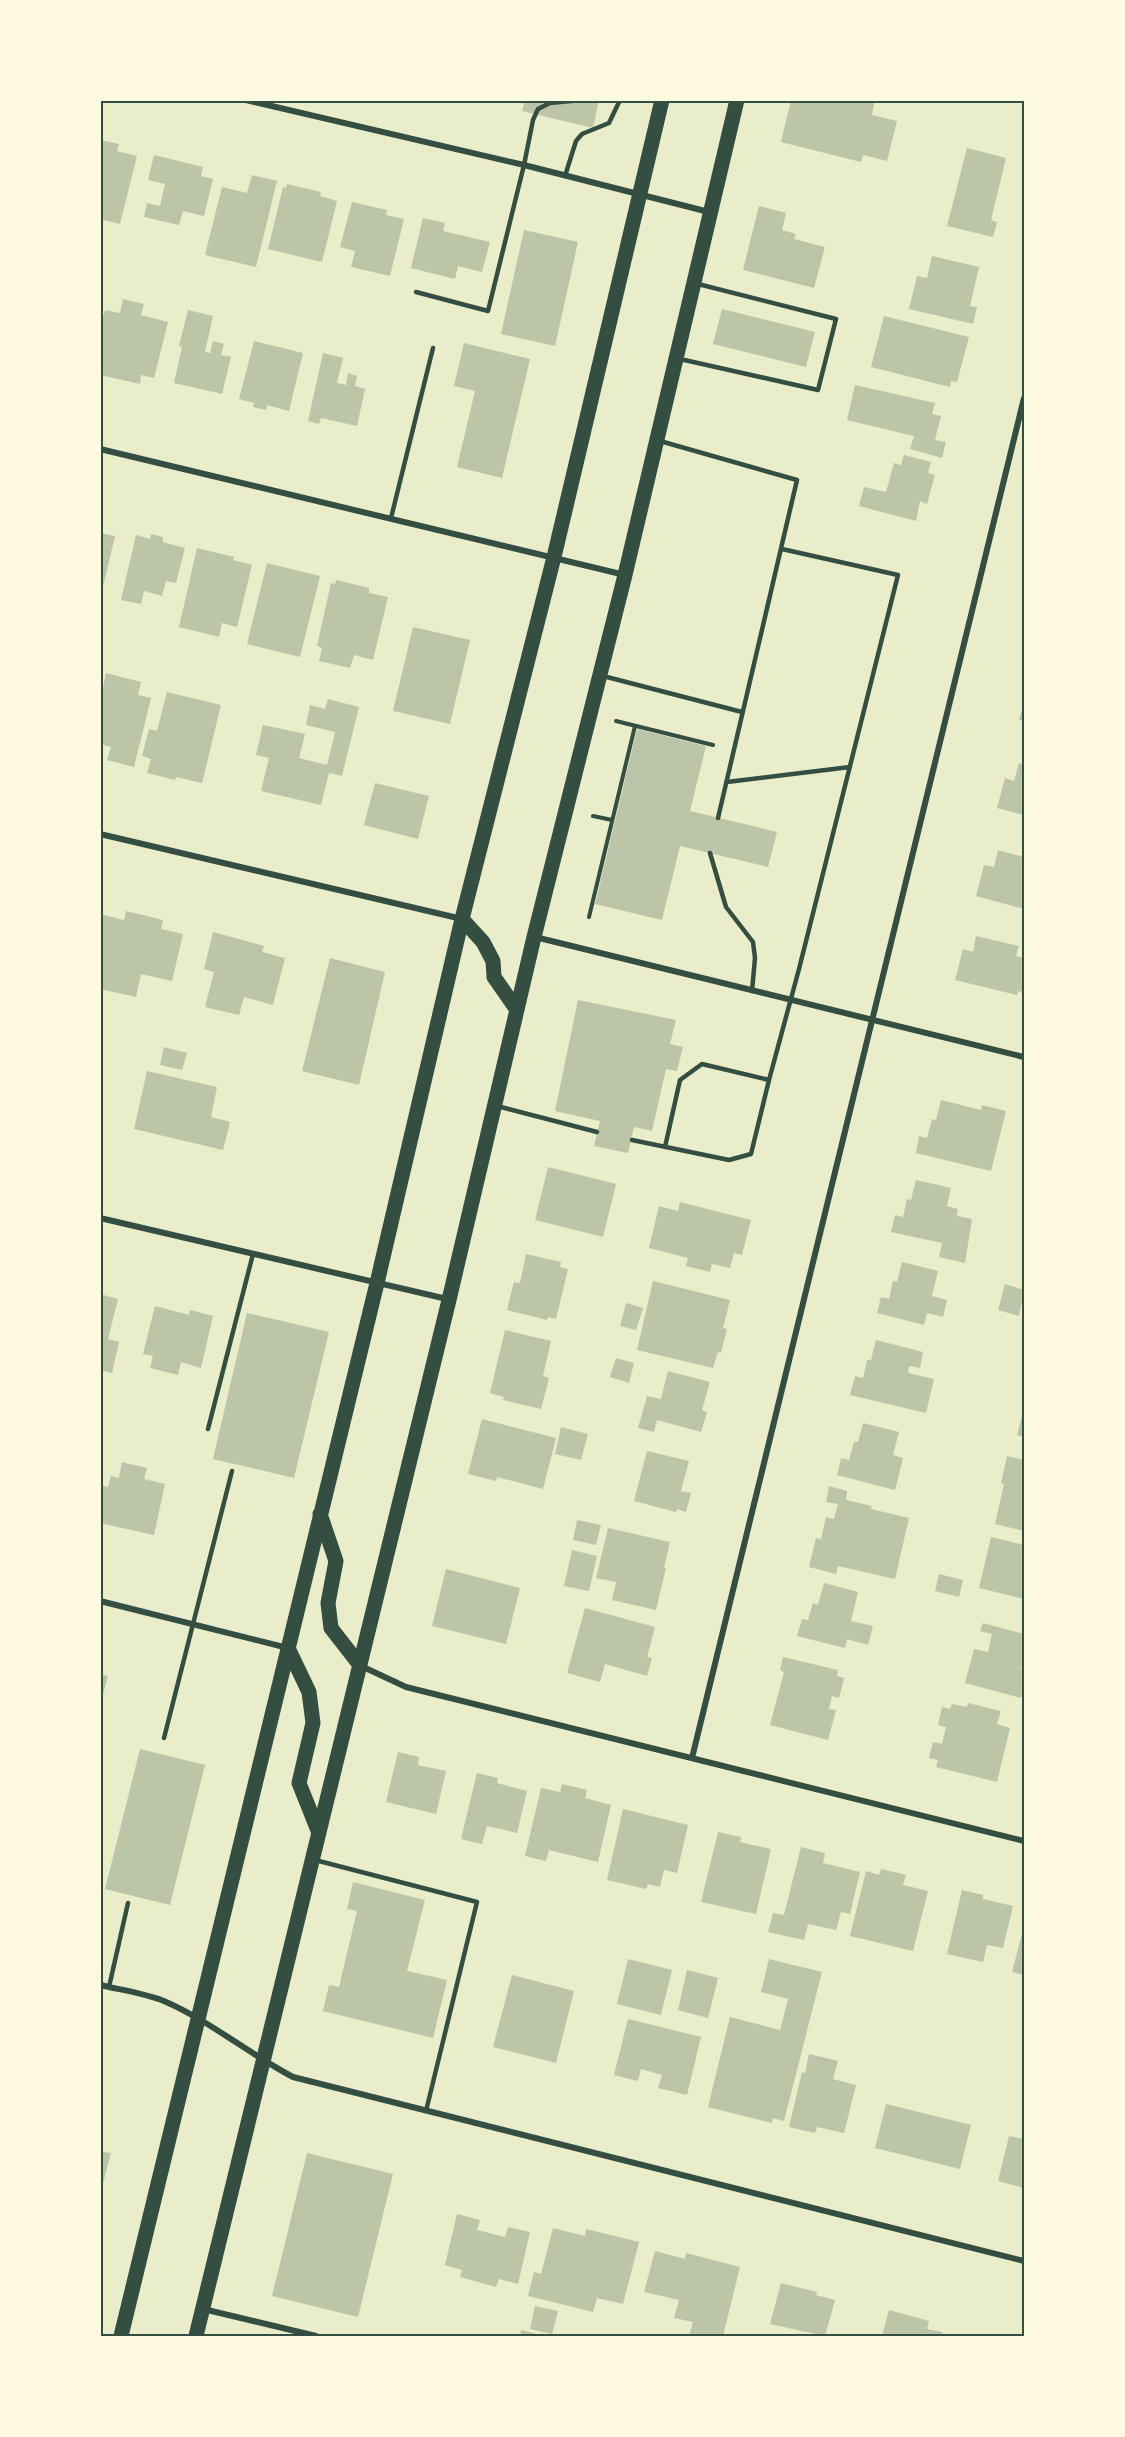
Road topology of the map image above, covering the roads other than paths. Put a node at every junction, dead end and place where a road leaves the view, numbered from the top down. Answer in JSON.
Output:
{"nodes":[{"id":1,"x":246,"y":100,"type":"edge"},
{"id":2,"x":581,"y":100,"type":"edge"},
{"id":3,"x":620,"y":100,"type":"edge"},
{"id":4,"x":662,"y":100,"type":"edge"},
{"id":5,"x":737,"y":100,"type":"edge"},
{"id":6,"x":525,"y":165,"type":"junction"},
{"id":7,"x":565,"y":176,"type":"junction"},
{"id":8,"x":640,"y":195,"type":"junction"},
{"id":9,"x":712,"y":213,"type":"junction"},
{"id":10,"x":695,"y":284,"type":"junction"},
{"id":11,"x":416,"y":292,"type":"dead end"},
{"id":12,"x":433,"y":348,"type":"dead end"},
{"id":13,"x":677,"y":358,"type":"junction"},
{"id":14,"x":1024,"y":398,"type":"edge"},
{"id":15,"x":658,"y":440,"type":"junction"},
{"id":16,"x":100,"y":449,"type":"edge"},
{"id":17,"x":391,"y":518,"type":"junction"},
{"id":18,"x":782,"y":549,"type":"junction"},
{"id":19,"x":554,"y":557,"type":"junction"},
{"id":20,"x":625,"y":575,"type":"junction"},
{"id":21,"x":600,"y":676,"type":"junction"},
{"id":22,"x":742,"y":712,"type":"junction"},
{"id":23,"x":850,"y":767,"type":"junction"},
{"id":24,"x":727,"y":783,"type":"junction"},
{"id":25,"x":718,"y":818,"type":"dead end"},
{"id":26,"x":100,"y":834,"type":"edge"},
{"id":27,"x":710,"y":853,"type":"dead end"},
{"id":28,"x":462,"y":919,"type":"junction"},
{"id":29,"x":534,"y":937,"type":"junction"},
{"id":30,"x":752,"y":991,"type":"junction"},
{"id":31,"x":791,"y":1000,"type":"junction"},
{"id":32,"x":517,"y":1010,"type":"junction"},
{"id":33,"x":873,"y":1020,"type":"junction"},
{"id":34,"x":1024,"y":1057,"type":"edge"},
{"id":35,"x":769,"y":1080,"type":"junction"},
{"id":36,"x":495,"y":1106,"type":"junction"},
{"id":37,"x":597,"y":1132,"type":"dead end"},
{"id":38,"x":632,"y":1140,"type":"dead end"},
{"id":39,"x":665,"y":1147,"type":"junction"},
{"id":40,"x":100,"y":1218,"type":"edge"},
{"id":41,"x":253,"y":1254,"type":"junction"},
{"id":42,"x":377,"y":1283,"type":"junction"},
{"id":43,"x":449,"y":1300,"type":"junction"},
{"id":44,"x":208,"y":1430,"type":"dead end"},
{"id":45,"x":231,"y":1471,"type":"dead end"},
{"id":46,"x":320,"y":1514,"type":"junction"},
{"id":47,"x":100,"y":1601,"type":"edge"},
{"id":48,"x":193,"y":1622,"type":"junction"},
{"id":49,"x":288,"y":1648,"type":"junction"},
{"id":50,"x":359,"y":1664,"type":"junction"},
{"id":51,"x":164,"y":1738,"type":"dead end"},
{"id":52,"x":692,"y":1758,"type":"junction"},
{"id":53,"x":319,"y":1833,"type":"junction"},
{"id":54,"x":1024,"y":1841,"type":"edge"},
{"id":55,"x":312,"y":1859,"type":"junction"},
{"id":56,"x":128,"y":1903,"type":"dead end"},
{"id":57,"x":100,"y":1984,"type":"edge"},
{"id":58,"x":109,"y":1987,"type":"junction"},
{"id":59,"x":198,"y":2018,"type":"junction"},
{"id":60,"x":263,"y":2062,"type":"junction"},
{"id":61,"x":426,"y":2111,"type":"junction"},
{"id":62,"x":1024,"y":2261,"type":"edge"},
{"id":63,"x":203,"y":2309,"type":"junction"},
{"id":64,"x":121,"y":2337,"type":"edge"},
{"id":65,"x":196,"y":2337,"type":"edge"},
{"id":66,"x":316,"y":2337,"type":"edge"}],
"edges":[{"from":1,"to":6,"type":"street"},
{"from":2,"to":6,"type":"lane"},
{"from":3,"to":7,"type":"lane"},
{"from":4,"to":8,"type":"main road"},
{"from":5,"to":9,"type":"main road"},
{"from":6,"to":7,"type":"street"},
{"from":6,"to":11,"type":"lane"},
{"from":7,"to":8,"type":"street"},
{"from":8,"to":9,"type":"street"},
{"from":8,"to":19,"type":"main road"},
{"from":9,"to":10,"type":"main road"},
{"from":10,"to":13,"type":"main road"},
{"from":10,"to":13,"type":"lane"},
{"from":12,"to":17,"type":"lane"},
{"from":13,"to":15,"type":"main road"},
{"from":14,"to":33,"type":"street"},
{"from":15,"to":18,"type":"lane"},
{"from":15,"to":20,"type":"main road"},
{"from":16,"to":17,"type":"street"},
{"from":17,"to":19,"type":"street"},
{"from":18,"to":22,"type":"lane"},
{"from":18,"to":23,"type":"lane"},
{"from":19,"to":20,"type":"street"},
{"from":19,"to":28,"type":"main road"},
{"from":20,"to":21,"type":"main road"},
{"from":21,"to":22,"type":"lane"},
{"from":21,"to":29,"type":"main road"},
{"from":22,"to":24,"type":"lane"},
{"from":23,"to":24,"type":"lane"},
{"from":23,"to":31,"type":"lane"},
{"from":24,"to":25,"type":"lane"},
{"from":26,"to":28,"type":"street"},
{"from":27,"to":30,"type":"lane"},
{"from":28,"to":32,"type":"main road"},
{"from":28,"to":42,"type":"main road"},
{"from":29,"to":30,"type":"street"},
{"from":29,"to":32,"type":"main road"},
{"from":30,"to":31,"type":"street"},
{"from":31,"to":33,"type":"street"},
{"from":31,"to":35,"type":"lane"},
{"from":32,"to":36,"type":"main road"},
{"from":33,"to":34,"type":"street"},
{"from":33,"to":52,"type":"street"},
{"from":35,"to":39,"type":"lane"},
{"from":35,"to":39,"type":"lane"},
{"from":36,"to":37,"type":"lane"},
{"from":36,"to":43,"type":"main road"},
{"from":38,"to":39,"type":"lane"},
{"from":40,"to":41,"type":"street"},
{"from":41,"to":42,"type":"street"},
{"from":41,"to":44,"type":"lane"},
{"from":42,"to":43,"type":"street"},
{"from":42,"to":46,"type":"main road"},
{"from":43,"to":50,"type":"main road"},
{"from":45,"to":48,"type":"lane"},
{"from":46,"to":49,"type":"main road"},
{"from":46,"to":50,"type":"main road"},
{"from":47,"to":48,"type":"street"},
{"from":48,"to":49,"type":"street"},
{"from":48,"to":51,"type":"lane"},
{"from":49,"to":53,"type":"main road"},
{"from":49,"to":59,"type":"main road"},
{"from":50,"to":52,"type":"street"},
{"from":50,"to":53,"type":"main road"},
{"from":52,"to":54,"type":"street"},
{"from":53,"to":55,"type":"main road"},
{"from":55,"to":60,"type":"main road"},
{"from":55,"to":61,"type":"lane"},
{"from":56,"to":58,"type":"lane"},
{"from":57,"to":58,"type":"street"},
{"from":58,"to":59,"type":"street"},
{"from":59,"to":60,"type":"street"},
{"from":59,"to":64,"type":"main road"},
{"from":60,"to":61,"type":"street"},
{"from":60,"to":63,"type":"main road"},
{"from":61,"to":62,"type":"street"},
{"from":63,"to":65,"type":"main road"},
{"from":63,"to":66,"type":"street"}]}
